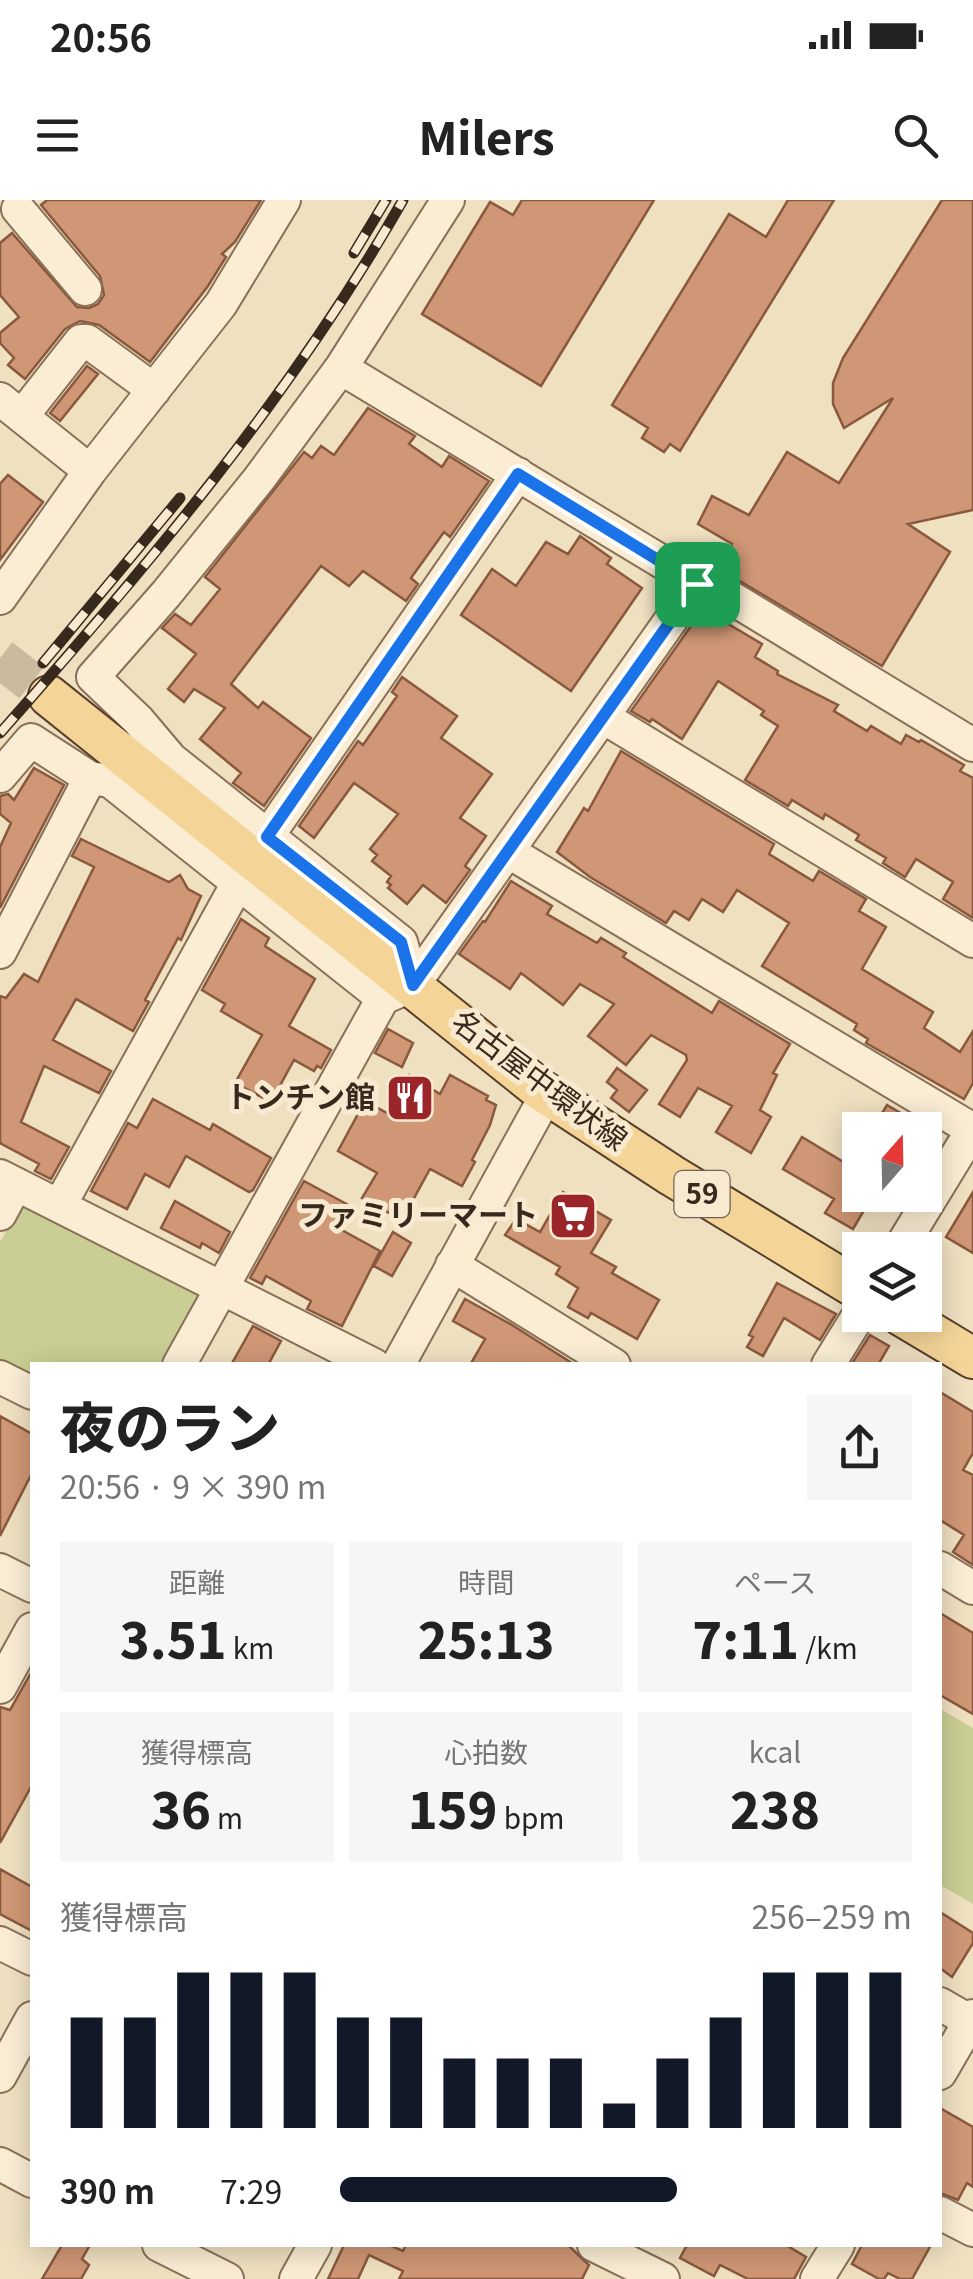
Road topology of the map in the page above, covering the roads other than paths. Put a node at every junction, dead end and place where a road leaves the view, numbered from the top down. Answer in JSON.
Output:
{"nodes":[{"id":1,"x":284,"y":200,"type":"edge"},
{"id":2,"x":448,"y":200,"type":"edge"},
{"id":3,"x":15,"y":212,"type":"edge"},
{"id":4,"x":85,"y":289,"type":"dead end"},
{"id":5,"x":341,"y":368,"type":"junction"},
{"id":6,"x":154,"y":390,"type":"junction"},
{"id":7,"x":11,"y":408,"type":"edge"},
{"id":8,"x":90,"y":471,"type":"junction"},
{"id":9,"x":518,"y":474,"type":"junction"},
{"id":10,"x":697,"y":584,"type":"junction"},
{"id":11,"x":0,"y":598,"type":"edge"},
{"id":12,"x":49,"y":696,"type":"tunnel mouth"},
{"id":13,"x":604,"y":717,"type":"junction"},
{"id":14,"x":973,"y":745,"type":"edge"},
{"id":15,"x":0,"y":776,"type":"edge"},
{"id":16,"x":90,"y":778,"type":"junction"},
{"id":17,"x":267,"y":837,"type":"junction"},
{"id":18,"x":509,"y":852,"type":"junction"},
{"id":19,"x":238,"y":883,"type":"junction"},
{"id":20,"x":973,"y":941,"type":"edge"},
{"id":21,"x":0,"y":952,"type":"edge"},
{"id":22,"x":398,"y":992,"type":"junction"},
{"id":23,"x":547,"y":1094,"type":"junction"},
{"id":24,"x":973,"y":1130,"type":"edge"},
{"id":25,"x":8,"y":1180,"type":"edge"},
{"id":26,"x":60,"y":1206,"type":"junction"},
{"id":27,"x":0,"y":1214,"type":"edge"},
{"id":28,"x":910,"y":1232,"type":"edge"},
{"id":29,"x":452,"y":1264,"type":"junction"},
{"id":30,"x":842,"y":1279,"type":"edge"},
{"id":31,"x":222,"y":1289,"type":"junction"},
{"id":32,"x":849,"y":1332,"type":"edge"},
{"id":33,"x":930,"y":1332,"type":"edge"},
{"id":34,"x":973,"y":1358,"type":"edge"},
{"id":35,"x":182,"y":1362,"type":"edge"},
{"id":36,"x":368,"y":1362,"type":"edge"},
{"id":37,"x":400,"y":1362,"type":"edge"},
{"id":38,"x":609,"y":1362,"type":"edge"},
{"id":39,"x":830,"y":1362,"type":"edge"},
{"id":40,"x":0,"y":1377,"type":"edge"},
{"id":41,"x":30,"y":1392,"type":"edge"},
{"id":42,"x":942,"y":1569,"type":"edge"},
{"id":43,"x":0,"y":1570,"type":"edge"},
{"id":44,"x":30,"y":1585,"type":"edge"},
{"id":45,"x":973,"y":1588,"type":"edge"},
{"id":46,"x":30,"y":1633,"type":"edge"},
{"id":47,"x":0,"y":1687,"type":"edge"},
{"id":48,"x":0,"y":1943,"type":"edge"},
{"id":49,"x":30,"y":1958,"type":"edge"},
{"id":50,"x":942,"y":2005,"type":"edge"},
{"id":51,"x":972,"y":2020,"type":"edge"},
{"id":52,"x":30,"y":2022,"type":"edge"},
{"id":53,"x":942,"y":2070,"type":"edge"},
{"id":54,"x":0,"y":2076,"type":"edge"},
{"id":55,"x":0,"y":2164,"type":"edge"},
{"id":56,"x":30,"y":2180,"type":"edge"},
{"id":57,"x":942,"y":2213,"type":"edge"},
{"id":58,"x":973,"y":2230,"type":"edge"},
{"id":59,"x":164,"y":2247,"type":"edge"},
{"id":60,"x":314,"y":2247,"type":"edge"},
{"id":61,"x":598,"y":2247,"type":"edge"},
{"id":62,"x":837,"y":2247,"type":"edge"},
{"id":63,"x":227,"y":2279,"type":"edge"},
{"id":64,"x":296,"y":2279,"type":"edge"},
{"id":65,"x":663,"y":2279,"type":"edge"},
{"id":66,"x":818,"y":2279,"type":"edge"}],
"edges":[{"from":1,"to":6,"type":"street"},
{"from":2,"to":5,"type":"street"},
{"from":3,"to":4,"type":"street"},
{"from":5,"to":9,"type":"street"},
{"from":5,"to":17,"type":"street"},
{"from":6,"to":7,"type":"street"},
{"from":6,"to":8,"type":"street"},
{"from":7,"to":8,"type":"street"},
{"from":8,"to":11,"type":"street"},
{"from":9,"to":10,"type":"street"},
{"from":9,"to":17,"type":"street"},
{"from":10,"to":13,"type":"street"},
{"from":10,"to":14,"type":"street"},
{"from":12,"to":22,"type":"main road","name":"名古屋中環状線","number":"59"},
{"from":13,"to":18,"type":"street"},
{"from":13,"to":20,"type":"street"},
{"from":15,"to":16,"type":"street"},
{"from":16,"to":19,"type":"street"},
{"from":16,"to":21,"type":"street"},
{"from":17,"to":22,"type":"street"},
{"from":18,"to":22,"type":"street"},
{"from":18,"to":24,"type":"street"},
{"from":19,"to":22,"type":"street"},
{"from":19,"to":26,"type":"street"},
{"from":22,"to":23,"type":"main road","name":"名古屋中環状線","number":"59"},
{"from":22,"to":31,"type":"street"},
{"from":23,"to":29,"type":"street"},
{"from":23,"to":30,"type":"main road","name":"名古屋中環状線","number":"59"},
{"from":24,"to":28,"type":"street"},
{"from":25,"to":26,"type":"street"},
{"from":25,"to":27,"type":"street"},
{"from":26,"to":31,"type":"street"},
{"from":29,"to":37,"type":"street"},
{"from":29,"to":38,"type":"street"},
{"from":31,"to":35,"type":"street"},
{"from":31,"to":36,"type":"street"},
{"from":32,"to":39,"type":"street"},
{"from":33,"to":34,"type":"main road"},
{"from":40,"to":41,"type":"street"},
{"from":42,"to":45,"type":"street"},
{"from":43,"to":44,"type":"street"},
{"from":46,"to":47,"type":"street"},
{"from":48,"to":49,"type":"street"},
{"from":50,"to":51,"type":"street"},
{"from":51,"to":53,"type":"street"},
{"from":52,"to":54,"type":"street"},
{"from":55,"to":56,"type":"street"},
{"from":57,"to":58,"type":"street"},
{"from":59,"to":63,"type":"street"},
{"from":60,"to":64,"type":"street"},
{"from":61,"to":65,"type":"street"},
{"from":62,"to":66,"type":"street"}]}
